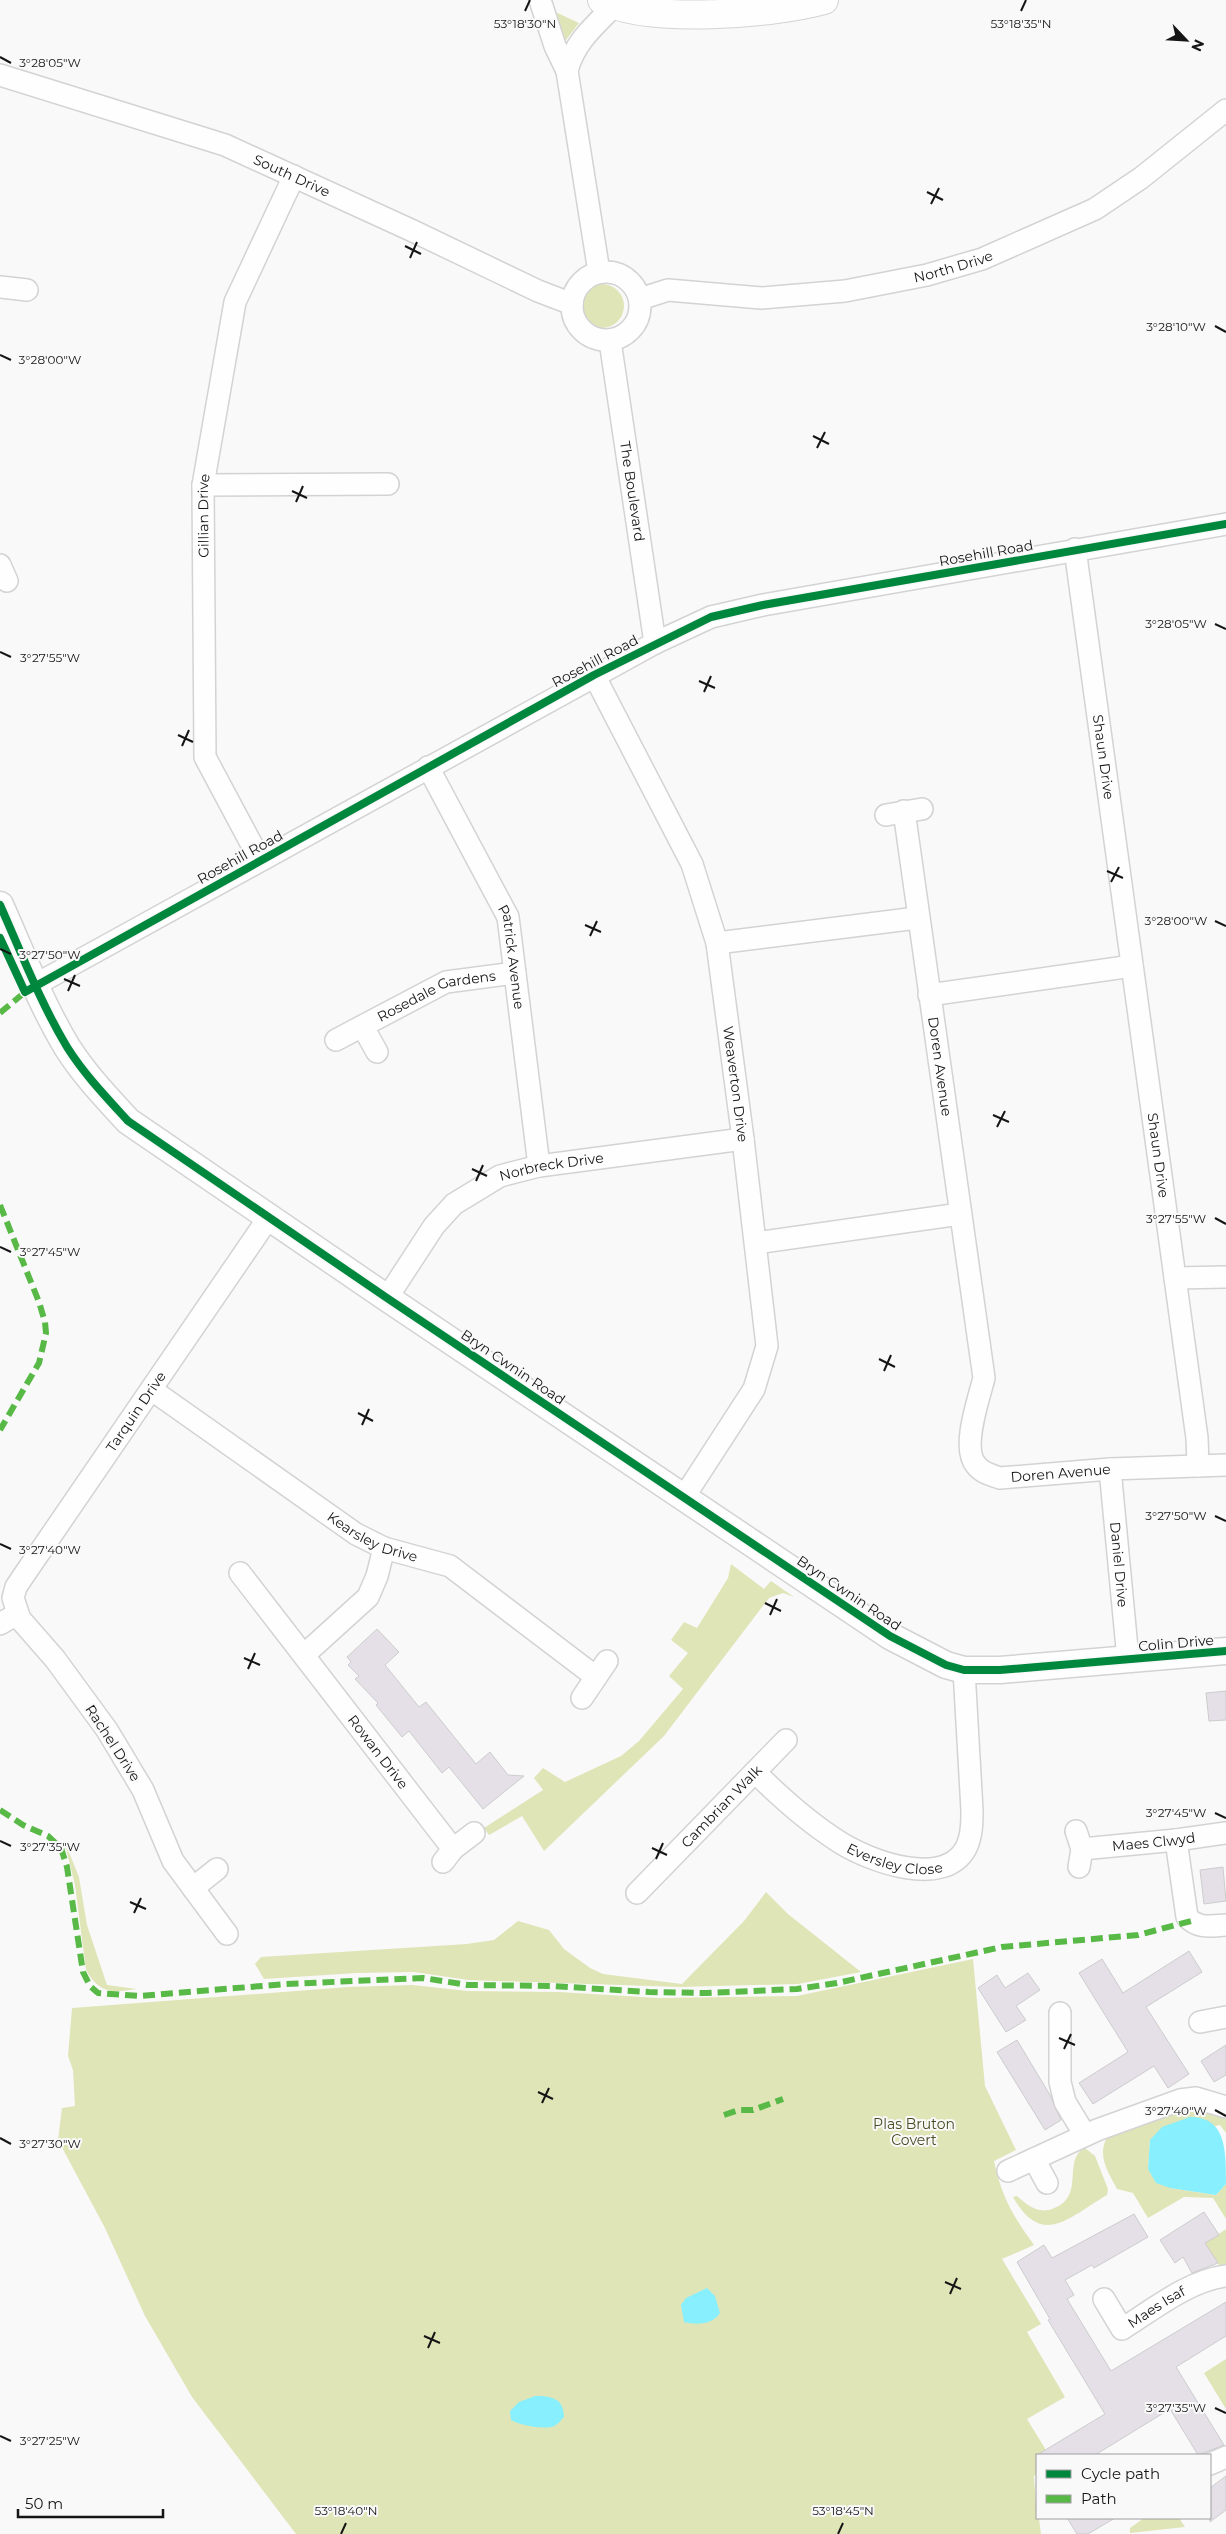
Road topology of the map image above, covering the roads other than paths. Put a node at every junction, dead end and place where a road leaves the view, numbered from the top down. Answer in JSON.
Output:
{"nodes":[{"id":1,"x":540,"y":0,"type":"edge"},
{"id":2,"x":817,"y":1,"type":"edge"},
{"id":3,"x":608,"y":3,"type":"edge"},
{"id":4,"x":566,"y":71,"type":"junction"},
{"id":5,"x":0,"y":76,"type":"edge"},
{"id":6,"x":1226,"y":110,"type":"edge"},
{"id":7,"x":294,"y":176,"type":"junction"},
{"id":8,"x":599,"y":272,"type":"junction"},
{"id":9,"x":0,"y":287,"type":"edge"},
{"id":10,"x":27,"y":290,"type":"dead end"},
{"id":11,"x":640,"y":299,"type":"junction"},
{"id":12,"x":572,"y":304,"type":"junction"},
{"id":13,"x":610,"y":341,"type":"junction"},
{"id":14,"x":388,"y":484,"type":"dead end"},
{"id":15,"x":203,"y":485,"type":"junction"},
{"id":16,"x":1226,"y":524,"type":"edge"},
{"id":17,"x":1075,"y":549,"type":"junction"},
{"id":18,"x":655,"y":643,"type":"junction"},
{"id":19,"x":594,"y":675,"type":"junction"},
{"id":20,"x":428,"y":767,"type":"junction"},
{"id":21,"x":904,"y":812,"type":"dead end"},
{"id":22,"x":260,"y":860,"type":"junction"},
{"id":23,"x":0,"y":905,"type":"edge"},
{"id":24,"x":918,"y":918,"type":"junction"},
{"id":25,"x":717,"y":943,"type":"junction"},
{"id":26,"x":1132,"y":966,"type":"junction"},
{"id":27,"x":515,"y":973,"type":"junction"},
{"id":28,"x":35,"y":985,"type":"junction"},
{"id":29,"x":929,"y":995,"type":"junction"},
{"id":30,"x":363,"y":1028,"type":"junction"},
{"id":31,"x":336,"y":1040,"type":"dead end"},
{"id":32,"x":376,"y":1052,"type":"dead end"},
{"id":33,"x":743,"y":1139,"type":"junction"},
{"id":34,"x":540,"y":1166,"type":"junction"},
{"id":35,"x":960,"y":1214,"type":"junction"},
{"id":36,"x":269,"y":1218,"type":"junction"},
{"id":37,"x":756,"y":1243,"type":"junction"},
{"id":38,"x":1226,"y":1277,"type":"edge"},
{"id":39,"x":1175,"y":1278,"type":"junction"},
{"id":40,"x":387,"y":1298,"type":"junction"},
{"id":41,"x":152,"y":1390,"type":"junction"},
{"id":42,"x":1226,"y":1465,"type":"edge"},
{"id":43,"x":1198,"y":1466,"type":"junction"},
{"id":44,"x":1110,"y":1469,"type":"junction"},
{"id":45,"x":684,"y":1496,"type":"junction"},
{"id":46,"x":384,"y":1548,"type":"junction"},
{"id":47,"x":240,"y":1573,"type":"dead end"},
{"id":48,"x":11,"y":1616,"type":"edge"},
{"id":49,"x":1226,"y":1651,"type":"edge"},
{"id":50,"x":304,"y":1655,"type":"junction"},
{"id":51,"x":1128,"y":1660,"type":"junction"},
{"id":52,"x":964,"y":1670,"type":"junction"},
{"id":53,"x":582,"y":1698,"type":"dead end"},
{"id":54,"x":786,"y":1740,"type":"dead end"},
{"id":55,"x":755,"y":1772,"type":"junction"},
{"id":56,"x":474,"y":1833,"type":"dead end"},
{"id":57,"x":1226,"y":1833,"type":"edge"},
{"id":58,"x":1176,"y":1840,"type":"junction"},
{"id":59,"x":1079,"y":1849,"type":"dead end"},
{"id":60,"x":217,"y":1869,"type":"dead end"},
{"id":61,"x":193,"y":1888,"type":"junction"},
{"id":62,"x":637,"y":1893,"type":"dead end"},
{"id":63,"x":1226,"y":1925,"type":"edge"},
{"id":64,"x":227,"y":1934,"type":"dead end"},
{"id":65,"x":1060,"y":2013,"type":"dead end"},
{"id":66,"x":1226,"y":2017,"type":"edge"},
{"id":67,"x":1200,"y":2022,"type":"dead end"},
{"id":68,"x":1226,"y":2107,"type":"edge"},
{"id":69,"x":1085,"y":2135,"type":"junction"},
{"id":70,"x":1034,"y":2159,"type":"junction"},
{"id":71,"x":1008,"y":2171,"type":"dead end"},
{"id":72,"x":1047,"y":2183,"type":"dead end"},
{"id":73,"x":1226,"y":2276,"type":"edge"},
{"id":74,"x":1104,"y":2300,"type":"dead end"},
{"id":75,"x":1226,"y":2457,"type":"edge"},
{"id":76,"x":1211,"y":2464,"type":"edge"}],
"edges":[{"from":1,"to":4,"type":"street"},
{"from":2,"to":3,"type":"main road"},
{"from":3,"to":4,"type":"street"},
{"from":4,"to":8,"type":"street"},
{"from":5,"to":7,"type":"street","name":"South Drive"},
{"from":6,"to":11,"type":"street","name":"North Drive"},
{"from":7,"to":12,"type":"street","name":"South Drive"},
{"from":7,"to":15,"type":"street","name":"Gillian Drive"},
{"from":8,"to":11,"type":"street"},
{"from":8,"to":12,"type":"street"},
{"from":9,"to":10,"type":"street"},
{"from":11,"to":13,"type":"street"},
{"from":12,"to":13,"type":"street"},
{"from":13,"to":18,"type":"street","name":"The Boulevard"},
{"from":14,"to":15,"type":"street"},
{"from":15,"to":22,"type":"street","name":"Gillian Drive"},
{"from":16,"to":17,"type":"street","name":"Rosehill Road"},
{"from":17,"to":18,"type":"street","name":"Rosehill Road"},
{"from":17,"to":26,"type":"street","name":"Shaun Drive"},
{"from":18,"to":19,"type":"street","name":"Rosehill Road"},
{"from":19,"to":20,"type":"street","name":"Rosehill Road"},
{"from":19,"to":25,"type":"street","name":"Weaverton Drive"},
{"from":20,"to":22,"type":"street","name":"Rosehill Road"},
{"from":20,"to":27,"type":"street","name":"Patrick Avenue"},
{"from":21,"to":24,"type":"street","name":"Doren Avenue"},
{"from":22,"to":28,"type":"street","name":"Rosehill Road"},
{"from":23,"to":28,"type":"street","name":"Bryn Cwnin Road"},
{"from":24,"to":25,"type":"street"},
{"from":24,"to":29,"type":"street","name":"Doren Avenue"},
{"from":25,"to":33,"type":"street","name":"Weaverton Drive"},
{"from":26,"to":29,"type":"street"},
{"from":26,"to":39,"type":"street","name":"Shaun Drive"},
{"from":27,"to":30,"type":"street","name":"Rosedale Gardens"},
{"from":27,"to":34,"type":"street","name":"Patrick Avenue"},
{"from":28,"to":36,"type":"street","name":"Bryn Cwnin Road"},
{"from":29,"to":35,"type":"street","name":"Doren Avenue"},
{"from":30,"to":31,"type":"street","name":"Rosedale Gardens"},
{"from":30,"to":32,"type":"street","name":"Rosedale Gardens"},
{"from":33,"to":34,"type":"street","name":"Norbreck Drive"},
{"from":33,"to":37,"type":"street","name":"Weaverton Drive"},
{"from":34,"to":40,"type":"street","name":"Norbreck Drive"},
{"from":35,"to":37,"type":"street"},
{"from":35,"to":44,"type":"street","name":"Doren Avenue"},
{"from":36,"to":40,"type":"street","name":"Bryn Cwnin Road"},
{"from":36,"to":41,"type":"street","name":"Tarquin Drive"},
{"from":37,"to":45,"type":"street","name":"Weaverton Drive"},
{"from":38,"to":39,"type":"street"},
{"from":39,"to":43,"type":"street","name":"Shaun Drive"},
{"from":40,"to":45,"type":"street","name":"Bryn Cwnin Road"},
{"from":41,"to":46,"type":"street","name":"Kearsley Drive"},
{"from":41,"to":48,"type":"street","name":"Tarquin Drive"},
{"from":42,"to":43,"type":"street","name":"Doren Avenue"},
{"from":43,"to":44,"type":"street","name":"Doren Avenue"},
{"from":44,"to":51,"type":"street","name":"Daniel Drive"},
{"from":45,"to":52,"type":"street","name":"Bryn Cwnin Road"},
{"from":46,"to":50,"type":"street"},
{"from":46,"to":53,"type":"street","name":"Kearsley Drive"},
{"from":47,"to":50,"type":"street","name":"Rowan Drive"},
{"from":48,"to":61,"type":"street","name":"Rachel Drive"},
{"from":49,"to":51,"type":"street","name":"Colin Drive"},
{"from":50,"to":56,"type":"street","name":"Rowan Drive"},
{"from":51,"to":52,"type":"street","name":"Bryn Cwnin Road"},
{"from":52,"to":55,"type":"street","name":"Eversley Close"},
{"from":54,"to":55,"type":"street","name":"Cambrian Walk"},
{"from":55,"to":62,"type":"street","name":"Cambrian Walk"},
{"from":57,"to":58,"type":"street","name":"Maes Clwyd"},
{"from":58,"to":59,"type":"street","name":"Maes Clwyd"},
{"from":58,"to":63,"type":"street"},
{"from":60,"to":61,"type":"street"},
{"from":61,"to":64,"type":"street","name":"Rachel Drive"},
{"from":65,"to":69,"type":"street"},
{"from":66,"to":67,"type":"street"},
{"from":68,"to":69,"type":"street"},
{"from":69,"to":70,"type":"street"},
{"from":70,"to":71,"type":"street"},
{"from":70,"to":72,"type":"street"},
{"from":73,"to":74,"type":"street","name":"Maes Isaf"},
{"from":75,"to":76,"type":"street"}]}
